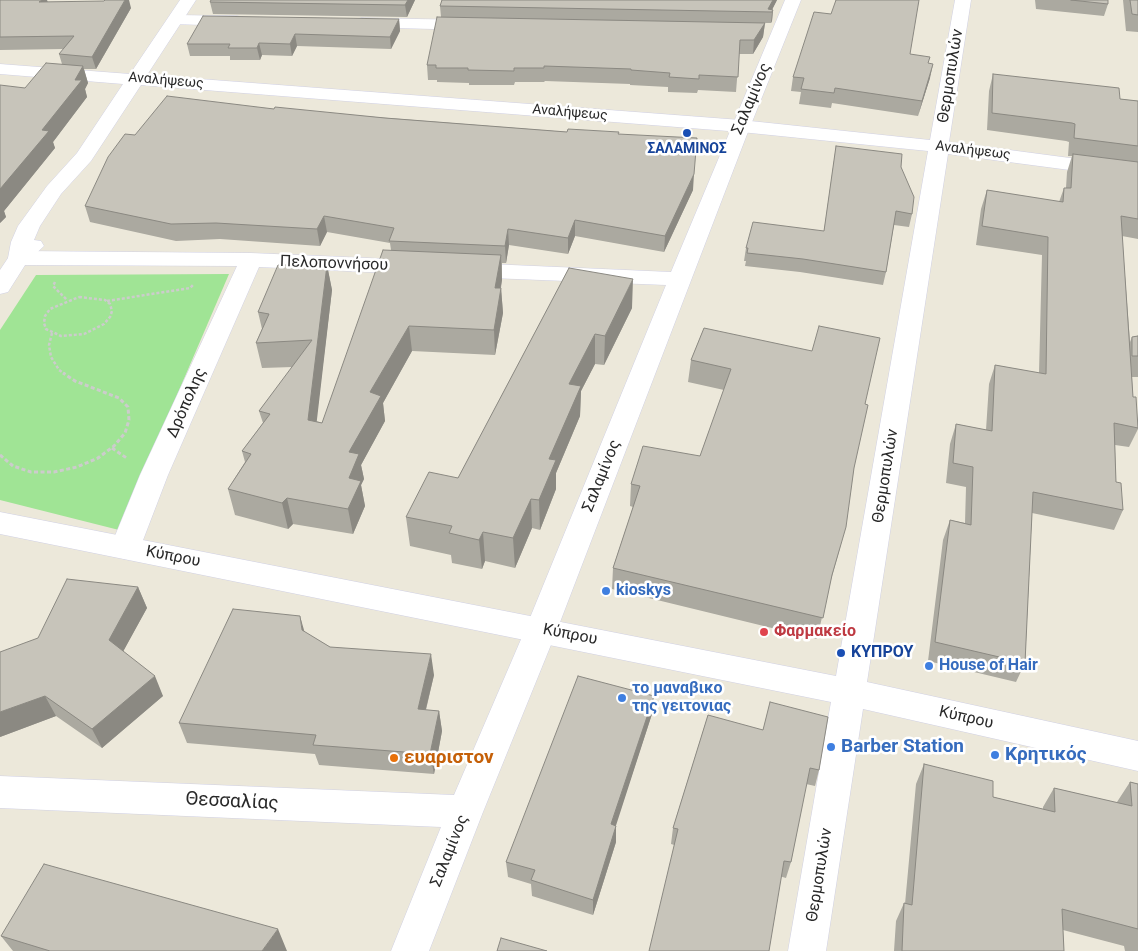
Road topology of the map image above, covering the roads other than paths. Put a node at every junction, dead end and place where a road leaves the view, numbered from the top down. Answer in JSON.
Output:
{"nodes":[{"id":1,"x":188,"y":0,"type":"edge"},
{"id":2,"x":793,"y":0,"type":"edge"},
{"id":3,"x":963,"y":0,"type":"edge"},
{"id":4,"x":177,"y":20,"type":"junction"},
{"id":5,"x":256,"y":21,"type":"edge"},
{"id":6,"x":345,"y":23,"type":"edge"},
{"id":7,"x":484,"y":25,"type":"edge"},
{"id":8,"x":0,"y":69,"type":"edge"},
{"id":9,"x":136,"y":78,"type":"junction"},
{"id":10,"x":740,"y":126,"type":"junction"},
{"id":11,"x":939,"y":147,"type":"junction"},
{"id":12,"x":1138,"y":173,"type":"edge"},
{"id":13,"x":19,"y":258,"type":"junction"},
{"id":14,"x":251,"y":260,"type":"junction"},
{"id":15,"x":679,"y":279,"type":"junction"},
{"id":16,"x":0,"y":287,"type":"edge"},
{"id":17,"x":0,"y":523,"type":"edge"},
{"id":18,"x":125,"y":548,"type":"junction"},
{"id":19,"x":541,"y":630,"type":"junction"},
{"id":20,"x":850,"y":692,"type":"junction"},
{"id":21,"x":1138,"y":756,"type":"edge"},
{"id":22,"x":0,"y":792,"type":"edge"},
{"id":23,"x":465,"y":812,"type":"junction"},
{"id":24,"x":410,"y":951,"type":"edge"},
{"id":25,"x":807,"y":951,"type":"edge"}],
"edges":[{"from":1,"to":4,"type":"street"},
{"from":2,"to":10,"type":"street","name":"Σαλαμίνος"},
{"from":3,"to":11,"type":"street","name":"Θερμοπυλών"},
{"from":4,"to":5,"type":"street"},
{"from":4,"to":9,"type":"street"},
{"from":6,"to":7,"type":"street"},
{"from":8,"to":9,"type":"street","name":"Αναλήψεως"},
{"from":9,"to":10,"type":"street","name":"Αναλήψεως"},
{"from":9,"to":13,"type":"street"},
{"from":10,"to":11,"type":"street","name":"Αναλήψεως"},
{"from":10,"to":15,"type":"street","name":"Σαλαμίνος"},
{"from":11,"to":12,"type":"street","name":"Αναλήψεως"},
{"from":11,"to":20,"type":"street","name":"Θερμοπυλών"},
{"from":13,"to":14,"type":"street","name":"Πελοποννήσου"},
{"from":13,"to":16,"type":"street"},
{"from":14,"to":15,"type":"street","name":"Πελοποννήσου"},
{"from":14,"to":18,"type":"street","name":"Δρόπολης"},
{"from":15,"to":19,"type":"street","name":"Σαλαμίνος"},
{"from":17,"to":18,"type":"street","name":"Κύπρου"},
{"from":18,"to":19,"type":"street","name":"Κύπρου"},
{"from":19,"to":20,"type":"street","name":"Κύπρου"},
{"from":19,"to":23,"type":"street","name":"Σαλαμίνος"},
{"from":20,"to":21,"type":"street","name":"Κύπρου"},
{"from":20,"to":25,"type":"street","name":"Θερμοπυλών"},
{"from":22,"to":23,"type":"street","name":"Θεσσαλίας"},
{"from":23,"to":24,"type":"street","name":"Σαλαμίνος"}]}
